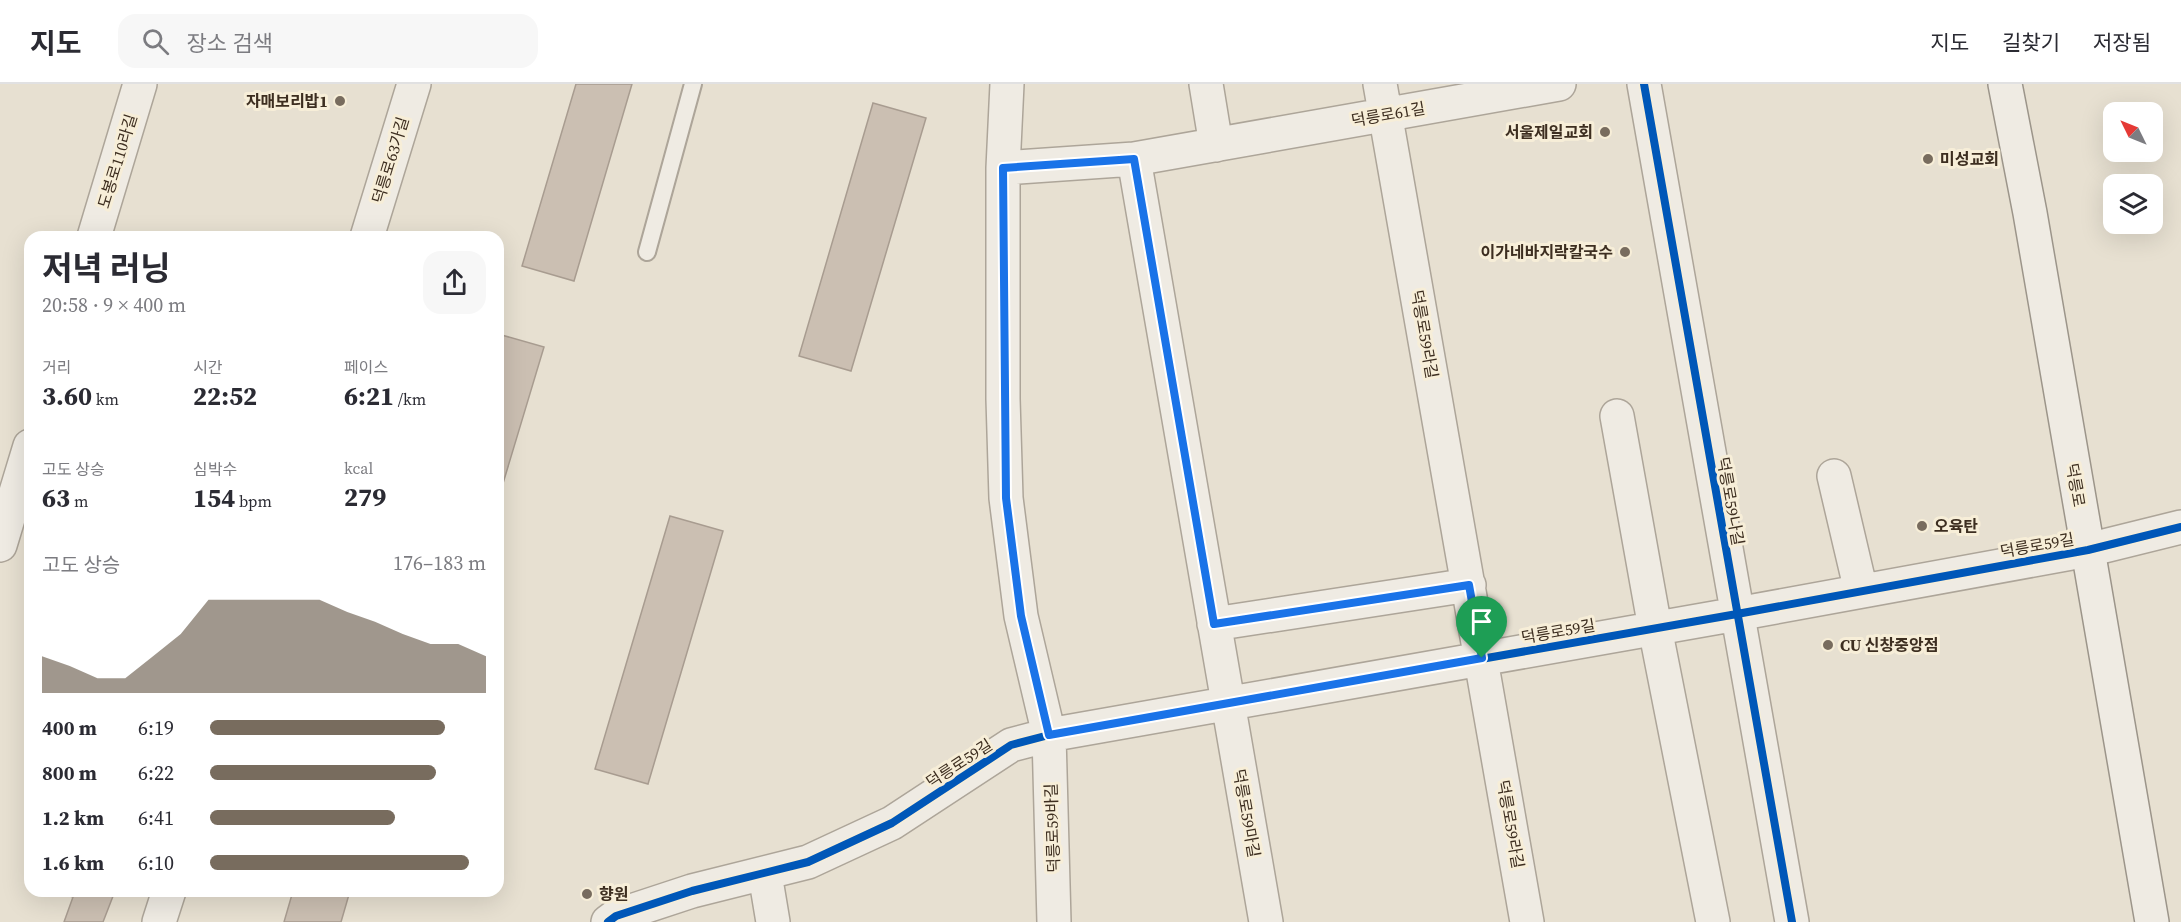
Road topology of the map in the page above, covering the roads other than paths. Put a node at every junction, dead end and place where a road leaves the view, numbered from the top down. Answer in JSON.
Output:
{"nodes":[{"id":1,"x":140,"y":84,"type":"edge"},
{"id":2,"x":414,"y":84,"type":"edge"},
{"id":3,"x":693,"y":84,"type":"edge"},
{"id":4,"x":1007,"y":84,"type":"edge"},
{"id":5,"x":1206,"y":84,"type":"edge"},
{"id":6,"x":1559,"y":84,"type":"edge"},
{"id":7,"x":1644,"y":84,"type":"edge"},
{"id":8,"x":2005,"y":84,"type":"edge"},
{"id":9,"x":1383,"y":99,"type":"edge"},
{"id":10,"x":1216,"y":145,"type":"junction"},
{"id":11,"x":1134,"y":159,"type":"junction"},
{"id":12,"x":1003,"y":168,"type":"junction"},
{"id":13,"x":95,"y":231,"type":"edge"},
{"id":14,"x":369,"y":231,"type":"edge"},
{"id":15,"x":647,"y":252,"type":"dead end"},
{"id":16,"x":1617,"y":416,"type":"dead end"},
{"id":17,"x":24,"y":461,"type":"edge"},
{"id":18,"x":1834,"y":476,"type":"dead end"},
{"id":19,"x":16,"y":480,"type":"edge"},
{"id":20,"x":2181,"y":527,"type":"edge"},
{"id":21,"x":0,"y":545,"type":"edge"},
{"id":22,"x":2088,"y":550,"type":"junction"},
{"id":23,"x":1469,"y":585,"type":"junction"},
{"id":24,"x":1861,"y":591,"type":"junction"},
{"id":25,"x":1737,"y":614,"type":"junction"},
{"id":26,"x":1214,"y":624,"type":"junction"},
{"id":27,"x":1655,"y":628,"type":"junction"},
{"id":28,"x":1482,"y":658,"type":"junction"},
{"id":29,"x":1227,"y":704,"type":"junction"},
{"id":30,"x":1049,"y":735,"type":"junction"},
{"id":31,"x":765,"y":874,"type":"junction"},
{"id":32,"x":167,"y":897,"type":"edge"},
{"id":33,"x":159,"y":922,"type":"edge"},
{"id":34,"x":608,"y":922,"type":"edge"},
{"id":35,"x":773,"y":922,"type":"edge"},
{"id":36,"x":1054,"y":922,"type":"edge"},
{"id":37,"x":1266,"y":922,"type":"edge"},
{"id":38,"x":1527,"y":922,"type":"edge"},
{"id":39,"x":1713,"y":922,"type":"edge"},
{"id":40,"x":1792,"y":922,"type":"edge"},
{"id":41,"x":2152,"y":922,"type":"edge"}],
"edges":[{"from":1,"to":13,"type":"street","name":"도봉로110라길"},
{"from":2,"to":14,"type":"street","name":"덕릉로63가길"},
{"from":3,"to":15,"type":"lane"},
{"from":4,"to":12,"type":"street","name":"덕릉로59바길"},
{"from":5,"to":10,"type":"street"},
{"from":6,"to":9,"type":"street","name":"덕릉로61길"},
{"from":7,"to":25,"type":"street","name":"덕릉로59나길"},
{"from":8,"to":22,"type":"street","name":"덕릉로"},
{"from":9,"to":10,"type":"street","name":"덕릉로61길"},
{"from":9,"to":23,"type":"street","name":"덕릉로59라길"},
{"from":10,"to":11,"type":"street","name":"덕릉로61길"},
{"from":11,"to":12,"type":"street","name":"덕릉로61길"},
{"from":11,"to":26,"type":"street"},
{"from":12,"to":30,"type":"street","name":"덕릉로59바길"},
{"from":16,"to":27,"type":"street"},
{"from":17,"to":19,"type":"street"},
{"from":18,"to":24,"type":"street"},
{"from":19,"to":21,"type":"street"},
{"from":20,"to":22,"type":"street","name":"덕릉로59길"},
{"from":22,"to":24,"type":"street","name":"덕릉로59길"},
{"from":22,"to":41,"type":"street","name":"덕릉로"},
{"from":23,"to":26,"type":"street"},
{"from":23,"to":28,"type":"street","name":"덕릉로59라길"},
{"from":24,"to":25,"type":"street","name":"덕릉로59길"},
{"from":25,"to":27,"type":"street","name":"덕릉로59길"},
{"from":25,"to":40,"type":"street","name":"덕릉로59나길"},
{"from":26,"to":29,"type":"street"},
{"from":27,"to":28,"type":"street","name":"덕릉로59길"},
{"from":27,"to":39,"type":"street"},
{"from":28,"to":29,"type":"street","name":"덕릉로59길"},
{"from":28,"to":38,"type":"street","name":"덕릉로59라길"},
{"from":29,"to":30,"type":"street","name":"덕릉로59길"},
{"from":29,"to":37,"type":"street","name":"덕릉로59마길"},
{"from":30,"to":31,"type":"street","name":"덕릉로59길"},
{"from":30,"to":36,"type":"street","name":"덕릉로59바길"},
{"from":31,"to":34,"type":"street","name":"덕릉로59길"},
{"from":31,"to":35,"type":"street"},
{"from":32,"to":33,"type":"street"}]}
